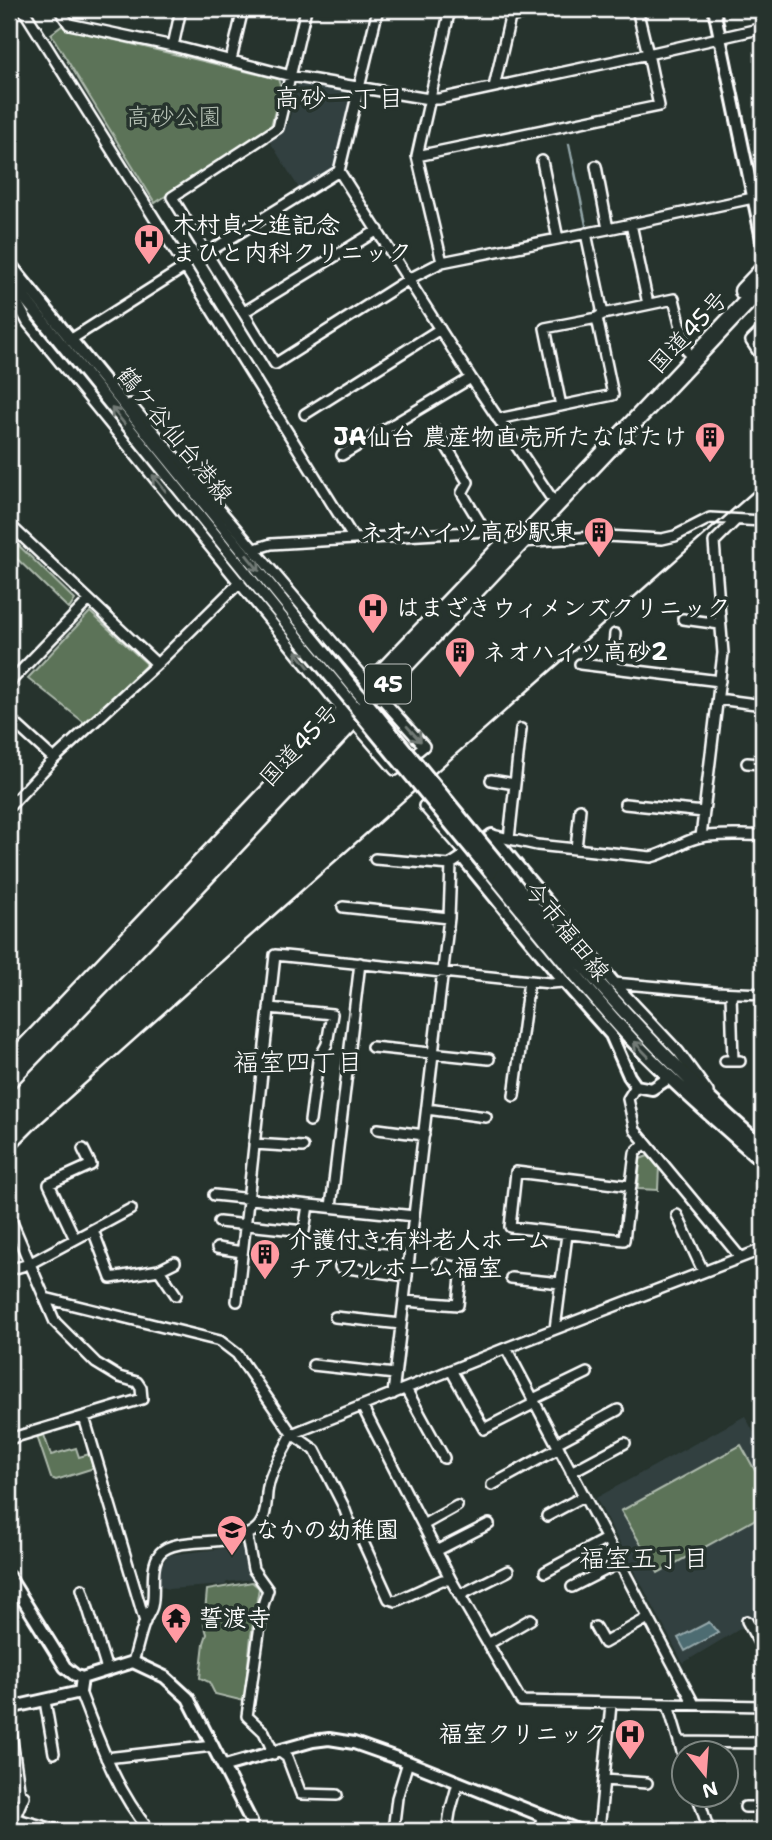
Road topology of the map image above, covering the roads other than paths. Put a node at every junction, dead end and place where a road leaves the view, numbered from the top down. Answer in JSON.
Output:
{"nodes":[{"id":1,"x":23,"y":9,"type":"edge"},
{"id":2,"x":59,"y":9,"type":"edge"},
{"id":3,"x":181,"y":9,"type":"edge"},
{"id":4,"x":243,"y":9,"type":"edge"},
{"id":5,"x":306,"y":9,"type":"edge"},
{"id":6,"x":378,"y":9,"type":"edge"},
{"id":7,"x":450,"y":9,"type":"edge"},
{"id":8,"x":549,"y":9,"type":"edge"},
{"id":9,"x":637,"y":9,"type":"edge"},
{"id":10,"x":714,"y":9,"type":"edge"},
{"id":11,"x":511,"y":13,"type":"edge"},
{"id":12,"x":763,"y":29,"type":"edge"},
{"id":13,"x":722,"y":38,"type":"junction"},
{"id":14,"x":173,"y":46,"type":"junction"},
{"id":15,"x":648,"y":54,"type":"junction"},
{"id":16,"x":231,"y":60,"type":"junction"},
{"id":17,"x":290,"y":76,"type":"junction"},
{"id":18,"x":494,"y":86,"type":"junction"},
{"id":19,"x":359,"y":88,"type":"junction"},
{"id":20,"x":429,"y":99,"type":"junction"},
{"id":21,"x":416,"y":156,"type":"junction"},
{"id":22,"x":542,"y":161,"type":"dead end"},
{"id":23,"x":596,"y":166,"type":"dead end"},
{"id":24,"x":339,"y":171,"type":"junction"},
{"id":25,"x":753,"y":198,"type":"junction"},
{"id":26,"x":631,"y":224,"type":"junction"},
{"id":27,"x":608,"y":229,"type":"junction"},
{"id":28,"x":377,"y":230,"type":"junction"},
{"id":29,"x":586,"y":233,"type":"junction"},
{"id":30,"x":558,"y":239,"type":"junction"},
{"id":31,"x":763,"y":244,"type":"edge"},
{"id":32,"x":207,"y":253,"type":"junction"},
{"id":33,"x":442,"y":262,"type":"junction"},
{"id":34,"x":9,"y":263,"type":"edge"},
{"id":35,"x":185,"y":267,"type":"junction"},
{"id":36,"x":763,"y":270,"type":"edge"},
{"id":37,"x":9,"y":279,"type":"edge"},
{"id":38,"x":409,"y":279,"type":"junction"},
{"id":39,"x":763,"y":285,"type":"edge"},
{"id":40,"x":9,"y":288,"type":"edge"},
{"id":41,"x":648,"y":304,"type":"junction"},
{"id":42,"x":244,"y":312,"type":"junction"},
{"id":43,"x":600,"y":316,"type":"junction"},
{"id":44,"x":440,"y":329,"type":"junction"},
{"id":45,"x":763,"y":329,"type":"edge"},
{"id":46,"x":70,"y":340,"type":"junction"},
{"id":47,"x":687,"y":351,"type":"junction"},
{"id":48,"x":84,"y":356,"type":"junction"},
{"id":49,"x":763,"y":359,"type":"edge"},
{"id":50,"x":471,"y":378,"type":"junction"},
{"id":51,"x":561,"y":406,"type":"junction"},
{"id":52,"x":305,"y":414,"type":"dead end"},
{"id":53,"x":498,"y":419,"type":"junction"},
{"id":54,"x":437,"y":431,"type":"dead end"},
{"id":55,"x":342,"y":455,"type":"dead end"},
{"id":56,"x":550,"y":496,"type":"junction"},
{"id":57,"x":736,"y":520,"type":"junction"},
{"id":58,"x":763,"y":521,"type":"edge"},
{"id":59,"x":9,"y":524,"type":"edge"},
{"id":60,"x":485,"y":531,"type":"junction"},
{"id":61,"x":354,"y":539,"type":"junction"},
{"id":62,"x":518,"y":539,"type":"junction"},
{"id":63,"x":255,"y":549,"type":"junction"},
{"id":64,"x":240,"y":582,"type":"junction"},
{"id":65,"x":89,"y":600,"type":"junction"},
{"id":66,"x":683,"y":619,"type":"dead end"},
{"id":67,"x":720,"y":624,"type":"junction"},
{"id":68,"x":615,"y":634,"type":"dead end"},
{"id":69,"x":157,"y":664,"type":"junction"},
{"id":70,"x":580,"y":664,"type":"dead end"},
{"id":71,"x":612,"y":668,"type":"junction"},
{"id":72,"x":720,"y":681,"type":"junction"},
{"id":73,"x":9,"y":683,"type":"edge"},
{"id":74,"x":718,"y":699,"type":"junction"},
{"id":75,"x":361,"y":704,"type":"junction"},
{"id":76,"x":763,"y":705,"type":"edge"},
{"id":77,"x":9,"y":718,"type":"edge"},
{"id":78,"x":521,"y":729,"type":"dead end"},
{"id":79,"x":54,"y":759,"type":"junction"},
{"id":80,"x":747,"y":763,"type":"dead end"},
{"id":81,"x":763,"y":764,"type":"edge"},
{"id":82,"x":491,"y":780,"type":"dead end"},
{"id":83,"x":515,"y":784,"type":"junction"},
{"id":84,"x":625,"y":804,"type":"dead end"},
{"id":85,"x":9,"y":807,"type":"edge"},
{"id":86,"x":424,"y":807,"type":"dead end"},
{"id":87,"x":580,"y":809,"type":"dead end"},
{"id":88,"x":704,"y":812,"type":"junction"},
{"id":89,"x":492,"y":835,"type":"junction"},
{"id":90,"x":763,"y":835,"type":"edge"},
{"id":91,"x":701,"y":837,"type":"junction"},
{"id":92,"x":509,"y":839,"type":"junction"},
{"id":93,"x":576,"y":849,"type":"junction"},
{"id":94,"x":464,"y":856,"type":"junction"},
{"id":95,"x":375,"y":859,"type":"dead end"},
{"id":96,"x":451,"y":865,"type":"junction"},
{"id":97,"x":495,"y":868,"type":"junction"},
{"id":98,"x":343,"y":907,"type":"dead end"},
{"id":99,"x":449,"y":918,"type":"junction"},
{"id":100,"x":360,"y":963,"type":"junction"},
{"id":101,"x":443,"y":972,"type":"junction"},
{"id":102,"x":528,"y":981,"type":"junction"},
{"id":103,"x":565,"y":982,"type":"junction"},
{"id":104,"x":614,"y":983,"type":"junction"},
{"id":105,"x":731,"y":993,"type":"junction"},
{"id":106,"x":763,"y":994,"type":"edge"},
{"id":107,"x":270,"y":1008,"type":"junction"},
{"id":108,"x":373,"y":1047,"type":"dead end"},
{"id":109,"x":433,"y":1054,"type":"junction"},
{"id":110,"x":489,"y":1059,"type":"dead end"},
{"id":111,"x":733,"y":1061,"type":"dead end"},
{"id":112,"x":9,"y":1064,"type":"edge"},
{"id":113,"x":669,"y":1078,"type":"junction"},
{"id":114,"x":9,"y":1080,"type":"edge"},
{"id":115,"x":636,"y":1086,"type":"junction"},
{"id":116,"x":514,"y":1096,"type":"dead end"},
{"id":117,"x":427,"y":1109,"type":"junction"},
{"id":118,"x":720,"y":1110,"type":"junction"},
{"id":119,"x":486,"y":1117,"type":"dead end"},
{"id":120,"x":310,"y":1121,"type":"dead end"},
{"id":121,"x":377,"y":1129,"type":"dead end"},
{"id":122,"x":424,"y":1135,"type":"junction"},
{"id":123,"x":645,"y":1143,"type":"junction"},
{"id":124,"x":254,"y":1144,"type":"junction"},
{"id":125,"x":303,"y":1147,"type":"dead end"},
{"id":126,"x":763,"y":1147,"type":"edge"},
{"id":127,"x":83,"y":1149,"type":"dead end"},
{"id":128,"x":763,"y":1161,"type":"edge"},
{"id":129,"x":631,"y":1186,"type":"junction"},
{"id":130,"x":214,"y":1195,"type":"dead end"},
{"id":131,"x":248,"y":1198,"type":"junction"},
{"id":132,"x":308,"y":1205,"type":"junction"},
{"id":133,"x":331,"y":1207,"type":"junction"},
{"id":134,"x":131,"y":1209,"type":"dead end"},
{"id":135,"x":9,"y":1214,"type":"edge"},
{"id":136,"x":677,"y":1215,"type":"dead end"},
{"id":137,"x":414,"y":1216,"type":"junction"},
{"id":138,"x":219,"y":1222,"type":"dead end"},
{"id":139,"x":245,"y":1225,"type":"junction"},
{"id":140,"x":93,"y":1230,"type":"junction"},
{"id":141,"x":567,"y":1234,"type":"junction"},
{"id":142,"x":353,"y":1238,"type":"dead end"},
{"id":143,"x":75,"y":1239,"type":"junction"},
{"id":144,"x":411,"y":1245,"type":"junction"},
{"id":145,"x":217,"y":1248,"type":"dead end"},
{"id":146,"x":763,"y":1249,"type":"edge"},
{"id":147,"x":242,"y":1252,"type":"junction"},
{"id":148,"x":740,"y":1257,"type":"junction"},
{"id":149,"x":175,"y":1262,"type":"dead end"},
{"id":150,"x":29,"y":1264,"type":"junction"},
{"id":151,"x":437,"y":1264,"type":"dead end"},
{"id":152,"x":340,"y":1267,"type":"dead end"},
{"id":153,"x":9,"y":1270,"type":"edge"},
{"id":154,"x":159,"y":1270,"type":"junction"},
{"id":155,"x":703,"y":1271,"type":"junction"},
{"id":156,"x":407,"y":1276,"type":"junction"},
{"id":157,"x":511,"y":1278,"type":"dead end"},
{"id":158,"x":561,"y":1283,"type":"junction"},
{"id":159,"x":176,"y":1295,"type":"dead end"},
{"id":160,"x":45,"y":1298,"type":"junction"},
{"id":161,"x":237,"y":1301,"type":"dead end"},
{"id":162,"x":404,"y":1301,"type":"junction"},
{"id":163,"x":335,"y":1317,"type":"dead end"},
{"id":164,"x":401,"y":1324,"type":"junction"},
{"id":165,"x":555,"y":1329,"type":"junction"},
{"id":166,"x":506,"y":1348,"type":"junction"},
{"id":167,"x":313,"y":1365,"type":"dead end"},
{"id":168,"x":451,"y":1370,"type":"junction"},
{"id":169,"x":587,"y":1373,"type":"dead end"},
{"id":170,"x":396,"y":1374,"type":"junction"},
{"id":171,"x":406,"y":1389,"type":"junction"},
{"id":172,"x":393,"y":1394,"type":"junction"},
{"id":173,"x":534,"y":1401,"type":"junction"},
{"id":174,"x":362,"y":1406,"type":"junction"},
{"id":175,"x":618,"y":1410,"type":"dead end"},
{"id":176,"x":84,"y":1417,"type":"junction"},
{"id":177,"x":292,"y":1434,"type":"junction"},
{"id":178,"x":9,"y":1439,"type":"edge"},
{"id":179,"x":625,"y":1443,"type":"dead end"},
{"id":180,"x":557,"y":1446,"type":"junction"},
{"id":181,"x":444,"y":1458,"type":"dead end"},
{"id":182,"x":571,"y":1472,"type":"junction"},
{"id":183,"x":492,"y":1485,"type":"dead end"},
{"id":184,"x":584,"y":1496,"type":"junction"},
{"id":185,"x":457,"y":1506,"type":"dead end"},
{"id":186,"x":547,"y":1516,"type":"dead end"},
{"id":187,"x":489,"y":1524,"type":"dead end"},
{"id":188,"x":423,"y":1525,"type":"junction"},
{"id":189,"x":247,"y":1537,"type":"junction"},
{"id":190,"x":606,"y":1539,"type":"junction"},
{"id":191,"x":436,"y":1551,"type":"junction"},
{"id":192,"x":619,"y":1563,"type":"junction"},
{"id":193,"x":508,"y":1571,"type":"dead end"},
{"id":194,"x":545,"y":1572,"type":"dead end"},
{"id":195,"x":9,"y":1577,"type":"edge"},
{"id":196,"x":451,"y":1580,"type":"junction"},
{"id":197,"x":572,"y":1587,"type":"dead end"},
{"id":198,"x":82,"y":1589,"type":"dead end"},
{"id":199,"x":460,"y":1595,"type":"junction"},
{"id":200,"x":649,"y":1618,"type":"junction"},
{"id":201,"x":531,"y":1619,"type":"dead end"},
{"id":202,"x":747,"y":1621,"type":"dead end"},
{"id":203,"x":145,"y":1622,"type":"junction"},
{"id":204,"x":595,"y":1626,"type":"dead end"},
{"id":205,"x":488,"y":1644,"type":"junction"},
{"id":206,"x":763,"y":1650,"type":"edge"},
{"id":207,"x":133,"y":1662,"type":"junction"},
{"id":208,"x":107,"y":1670,"type":"junction"},
{"id":209,"x":82,"y":1678,"type":"junction"},
{"id":210,"x":80,"y":1692,"type":"junction"},
{"id":211,"x":45,"y":1701,"type":"junction"},
{"id":212,"x":611,"y":1704,"type":"junction"},
{"id":213,"x":694,"y":1704,"type":"junction"},
{"id":214,"x":668,"y":1705,"type":"junction"},
{"id":215,"x":763,"y":1706,"type":"edge"},
{"id":216,"x":9,"y":1709,"type":"edge"},
{"id":217,"x":9,"y":1718,"type":"edge"},
{"id":218,"x":679,"y":1738,"type":"edge"},
{"id":219,"x":740,"y":1743,"type":"edge"},
{"id":220,"x":763,"y":1743,"type":"edge"},
{"id":221,"x":213,"y":1746,"type":"junction"},
{"id":222,"x":54,"y":1753,"type":"dead end"},
{"id":223,"x":277,"y":1753,"type":"junction"},
{"id":224,"x":106,"y":1758,"type":"junction"},
{"id":225,"x":408,"y":1762,"type":"junction"},
{"id":226,"x":225,"y":1766,"type":"junction"},
{"id":227,"x":604,"y":1780,"type":"junction"},
{"id":228,"x":458,"y":1783,"type":"junction"},
{"id":229,"x":648,"y":1783,"type":"dead end"},
{"id":230,"x":9,"y":1791,"type":"edge"},
{"id":231,"x":20,"y":1795,"type":"junction"},
{"id":232,"x":337,"y":1795,"type":"dead end"},
{"id":233,"x":745,"y":1807,"type":"dead end"},
{"id":234,"x":763,"y":1807,"type":"edge"},
{"id":235,"x":702,"y":1808,"type":"edge"},
{"id":236,"x":542,"y":1815,"type":"junction"},
{"id":237,"x":13,"y":1818,"type":"junction"},
{"id":238,"x":9,"y":1830,"type":"edge"},
{"id":239,"x":62,"y":1831,"type":"edge"},
{"id":240,"x":150,"y":1831,"type":"edge"},
{"id":241,"x":252,"y":1831,"type":"edge"},
{"id":242,"x":393,"y":1831,"type":"edge"},
{"id":243,"x":447,"y":1831,"type":"edge"},
{"id":244,"x":540,"y":1831,"type":"edge"},
{"id":245,"x":580,"y":1831,"type":"edge"},
{"id":246,"x":599,"y":1831,"type":"edge"},
{"id":247,"x":709,"y":1831,"type":"edge"}],
"edges":[{"from":1,"to":35,"type":"street"},
{"from":2,"to":14,"type":"street"},
{"from":3,"to":14,"type":"street"},
{"from":4,"to":16,"type":"street"},
{"from":5,"to":17,"type":"street"},
{"from":6,"to":19,"type":"street"},
{"from":7,"to":20,"type":"street"},
{"from":8,"to":11,"type":"street"},
{"from":9,"to":15,"type":"street"},
{"from":10,"to":13,"type":"street"},
{"from":11,"to":18,"type":"street"},
{"from":12,"to":13,"type":"street"},
{"from":13,"to":15,"type":"street"},
{"from":13,"to":25,"type":"street"},
{"from":14,"to":16,"type":"street"},
{"from":15,"to":18,"type":"street"},
{"from":15,"to":21,"type":"street"},
{"from":16,"to":17,"type":"street"},
{"from":17,"to":19,"type":"street"},
{"from":17,"to":32,"type":"street"},
{"from":18,"to":20,"type":"street"},
{"from":19,"to":20,"type":"street"},
{"from":19,"to":24,"type":"street"},
{"from":20,"to":21,"type":"street"},
{"from":21,"to":33,"type":"street"},
{"from":22,"to":30,"type":"street"},
{"from":23,"to":27,"type":"street"},
{"from":24,"to":28,"type":"street"},
{"from":24,"to":32,"type":"street"},
{"from":25,"to":26,"type":"street"},
{"from":25,"to":31,"type":"street"},
{"from":26,"to":27,"type":"street"},
{"from":26,"to":41,"type":"street"},
{"from":27,"to":29,"type":"street"},
{"from":28,"to":38,"type":"street"},
{"from":28,"to":42,"type":"street"},
{"from":29,"to":30,"type":"street"},
{"from":29,"to":43,"type":"street"},
{"from":30,"to":33,"type":"street"},
{"from":32,"to":42,"type":"street"},
{"from":33,"to":38,"type":"street"},
{"from":34,"to":46,"type":"street","name":"鶴ケ谷仙台港線"},
{"from":35,"to":46,"type":"street"},
{"from":35,"to":61,"type":"street"},
{"from":36,"to":47,"type":"highway","name":"国道45号","number":"45"},
{"from":75,"to":37,"type":"street","name":"鶴ケ谷仙台港線","one_way":true,"bridge":true},
{"from":38,"to":42,"type":"street"},
{"from":38,"to":44,"type":"street"},
{"from":39,"to":62,"type":"highway","name":"国道45号","number":"45"},
{"from":64,"to":40,"type":"street","one_way":true},
{"from":41,"to":43,"type":"street"},
{"from":41,"to":47,"type":"street"},
{"from":43,"to":51,"type":"street"},
{"from":43,"to":51,"type":"street"},
{"from":44,"to":50,"type":"street"},
{"from":44,"to":52,"type":"street"},
{"from":45,"to":49,"type":"street"},
{"from":46,"to":48,"type":"street","name":"鶴ケ谷仙台港線"},
{"from":47,"to":56,"type":"highway","name":"国道45号","number":"45"},
{"from":48,"to":63,"type":"street"},
{"from":48,"to":75,"type":"street","name":"鶴ケ谷仙台港線","one_way":true,"bridge":true},
{"from":50,"to":53,"type":"street"},
{"from":50,"to":55,"type":"street"},
{"from":51,"to":53,"type":"street"},
{"from":53,"to":56,"type":"street"},
{"from":54,"to":60,"type":"street"},
{"from":56,"to":62,"type":"highway","name":"国道45号","number":"45"},
{"from":57,"to":58,"type":"street"},
{"from":57,"to":62,"type":"street"},
{"from":57,"to":67,"type":"street"},
{"from":59,"to":65,"type":"street"},
{"from":60,"to":61,"type":"street"},
{"from":60,"to":62,"type":"street"},
{"from":61,"to":63,"type":"street"},
{"from":62,"to":75,"type":"highway","name":"国道45号","number":"45"},
{"from":63,"to":75,"type":"street"},
{"from":64,"to":69,"type":"street"},
{"from":75,"to":64,"type":"street","one_way":true},
{"from":65,"to":69,"type":"street"},
{"from":65,"to":73,"type":"street"},
{"from":66,"to":67,"type":"street"},
{"from":67,"to":72,"type":"street"},
{"from":68,"to":71,"type":"street"},
{"from":69,"to":79,"type":"street"},
{"from":70,"to":71,"type":"street"},
{"from":71,"to":72,"type":"street"},
{"from":72,"to":74,"type":"street"},
{"from":74,"to":76,"type":"street"},
{"from":74,"to":88,"type":"street"},
{"from":75,"to":75,"type":"street","one_way":true},
{"from":75,"to":97,"type":"main road","name":"今市福田線","bridge":true},
{"from":75,"to":112,"type":"highway","name":"国道45号","number":"45"},
{"from":75,"to":114,"type":"highway","name":"国道45号","number":"45"},
{"from":77,"to":79,"type":"street"},
{"from":78,"to":83,"type":"street"},
{"from":79,"to":85,"type":"street"},
{"from":80,"to":81,"type":"street"},
{"from":82,"to":83,"type":"street"},
{"from":83,"to":92,"type":"street"},
{"from":84,"to":88,"type":"street"},
{"from":86,"to":94,"type":"street"},
{"from":87,"to":93,"type":"street"},
{"from":88,"to":91,"type":"street"},
{"from":89,"to":92,"type":"street"},
{"from":89,"to":94,"type":"street"},
{"from":89,"to":104,"type":"street"},
{"from":90,"to":91,"type":"street"},
{"from":91,"to":93,"type":"street"},
{"from":92,"to":93,"type":"street"},
{"from":94,"to":96,"type":"street"},
{"from":94,"to":103,"type":"street"},
{"from":95,"to":96,"type":"street"},
{"from":96,"to":99,"type":"street"},
{"from":113,"to":97,"type":"main road","name":"今市福田線","one_way":true},
{"from":97,"to":118,"type":"main road","name":"今市福田線"},
{"from":98,"to":99,"type":"street"},
{"from":99,"to":101,"type":"street"},
{"from":100,"to":101,"type":"street"},
{"from":100,"to":107,"type":"street"},
{"from":100,"to":133,"type":"street"},
{"from":101,"to":102,"type":"street"},
{"from":101,"to":109,"type":"street"},
{"from":102,"to":103,"type":"street"},
{"from":102,"to":116,"type":"street"},
{"from":103,"to":115,"type":"street"},
{"from":104,"to":105,"type":"street"},
{"from":104,"to":118,"type":"street"},
{"from":105,"to":106,"type":"street"},
{"from":105,"to":111,"type":"street"},
{"from":107,"to":120,"type":"street"},
{"from":107,"to":124,"type":"street"},
{"from":108,"to":109,"type":"street"},
{"from":109,"to":110,"type":"street"},
{"from":109,"to":117,"type":"street"},
{"from":113,"to":115,"type":"street"},
{"from":113,"to":128,"type":"main road","name":"今市福田線"},
{"from":115,"to":123,"type":"street"},
{"from":117,"to":119,"type":"street"},
{"from":117,"to":122,"type":"street"},
{"from":118,"to":126,"type":"main road","name":"今市福田線"},
{"from":121,"to":122,"type":"street"},
{"from":122,"to":137,"type":"street"},
{"from":123,"to":129,"type":"street"},
{"from":123,"to":148,"type":"street"},
{"from":124,"to":125,"type":"street"},
{"from":124,"to":131,"type":"street"},
{"from":127,"to":143,"type":"street"},
{"from":129,"to":141,"type":"street"},
{"from":129,"to":141,"type":"street"},
{"from":130,"to":131,"type":"street"},
{"from":131,"to":132,"type":"street"},
{"from":131,"to":139,"type":"street"},
{"from":132,"to":133,"type":"street"},
{"from":132,"to":139,"type":"street"},
{"from":133,"to":137,"type":"street"},
{"from":134,"to":140,"type":"street"},
{"from":135,"to":150,"type":"street"},
{"from":136,"to":155,"type":"street"},
{"from":137,"to":144,"type":"street"},
{"from":138,"to":139,"type":"street"},
{"from":139,"to":147,"type":"street"},
{"from":140,"to":143,"type":"street"},
{"from":140,"to":154,"type":"street"},
{"from":141,"to":158,"type":"street"},
{"from":142,"to":144,"type":"street"},
{"from":143,"to":150,"type":"street"},
{"from":144,"to":156,"type":"street"},
{"from":145,"to":147,"type":"street"},
{"from":146,"to":148,"type":"street"},
{"from":147,"to":161,"type":"street"},
{"from":148,"to":155,"type":"street"},
{"from":149,"to":154,"type":"street"},
{"from":150,"to":153,"type":"street"},
{"from":150,"to":160,"type":"street"},
{"from":151,"to":162,"type":"street"},
{"from":152,"to":156,"type":"street"},
{"from":154,"to":159,"type":"street"},
{"from":155,"to":165,"type":"street"},
{"from":156,"to":162,"type":"street"},
{"from":157,"to":158,"type":"street"},
{"from":158,"to":165,"type":"street"},
{"from":160,"to":176,"type":"street"},
{"from":160,"to":177,"type":"street"},
{"from":162,"to":164,"type":"street"},
{"from":163,"to":164,"type":"street"},
{"from":164,"to":170,"type":"street"},
{"from":165,"to":166,"type":"street"},
{"from":166,"to":168,"type":"street"},
{"from":166,"to":173,"type":"street"},
{"from":167,"to":170,"type":"street"},
{"from":168,"to":171,"type":"street"},
{"from":168,"to":173,"type":"street"},
{"from":169,"to":173,"type":"street"},
{"from":170,"to":172,"type":"street"},
{"from":171,"to":172,"type":"street"},
{"from":171,"to":181,"type":"street"},
{"from":172,"to":174,"type":"street"},
{"from":173,"to":180,"type":"street"},
{"from":174,"to":177,"type":"street"},
{"from":174,"to":188,"type":"street"},
{"from":175,"to":180,"type":"street"},
{"from":176,"to":178,"type":"street"},
{"from":176,"to":203,"type":"street"},
{"from":177,"to":189,"type":"street"},
{"from":177,"to":196,"type":"street"},
{"from":179,"to":182,"type":"street"},
{"from":180,"to":182,"type":"street"},
{"from":180,"to":183,"type":"street"},
{"from":182,"to":184,"type":"street"},
{"from":184,"to":186,"type":"street"},
{"from":184,"to":190,"type":"street"},
{"from":185,"to":188,"type":"street"},
{"from":187,"to":191,"type":"street"},
{"from":188,"to":191,"type":"street"},
{"from":189,"to":203,"type":"street"},
{"from":189,"to":223,"type":"street"},
{"from":190,"to":192,"type":"street"},
{"from":190,"to":194,"type":"street"},
{"from":191,"to":196,"type":"street"},
{"from":192,"to":197,"type":"street"},
{"from":192,"to":200,"type":"street"},
{"from":193,"to":199,"type":"street"},
{"from":195,"to":209,"type":"street"},
{"from":196,"to":199,"type":"street"},
{"from":198,"to":208,"type":"street"},
{"from":199,"to":205,"type":"street"},
{"from":200,"to":204,"type":"street"},
{"from":200,"to":213,"type":"street"},
{"from":201,"to":205,"type":"street"},
{"from":202,"to":206,"type":"street"},
{"from":203,"to":207,"type":"street"},
{"from":205,"to":212,"type":"street"},
{"from":207,"to":208,"type":"street"},
{"from":207,"to":221,"type":"street"},
{"from":208,"to":209,"type":"street"},
{"from":209,"to":210,"type":"street"},
{"from":210,"to":211,"type":"street"},
{"from":210,"to":224,"type":"street"},
{"from":211,"to":216,"type":"street"},
{"from":211,"to":222,"type":"street"},
{"from":212,"to":214,"type":"street"},
{"from":212,"to":227,"type":"street"},
{"from":213,"to":214,"type":"street"},
{"from":213,"to":215,"type":"street"},
{"from":214,"to":218,"type":"street"},
{"from":217,"to":231,"type":"street"},
{"from":219,"to":220,"type":"street"},
{"from":221,"to":224,"type":"street"},
{"from":221,"to":226,"type":"street"},
{"from":223,"to":225,"type":"street"},
{"from":223,"to":226,"type":"street"},
{"from":223,"to":232,"type":"street"},
{"from":224,"to":240,"type":"street"},
{"from":225,"to":228,"type":"street"},
{"from":225,"to":242,"type":"street"},
{"from":226,"to":241,"type":"street"},
{"from":227,"to":229,"type":"street"},
{"from":227,"to":246,"type":"street"},
{"from":228,"to":236,"type":"street"},
{"from":228,"to":243,"type":"street"},
{"from":230,"to":231,"type":"street"},
{"from":231,"to":237,"type":"street"},
{"from":233,"to":234,"type":"street"},
{"from":235,"to":247,"type":"street"},
{"from":236,"to":244,"type":"street"},
{"from":236,"to":245,"type":"street"},
{"from":237,"to":238,"type":"street"},
{"from":237,"to":239,"type":"street"}]}
